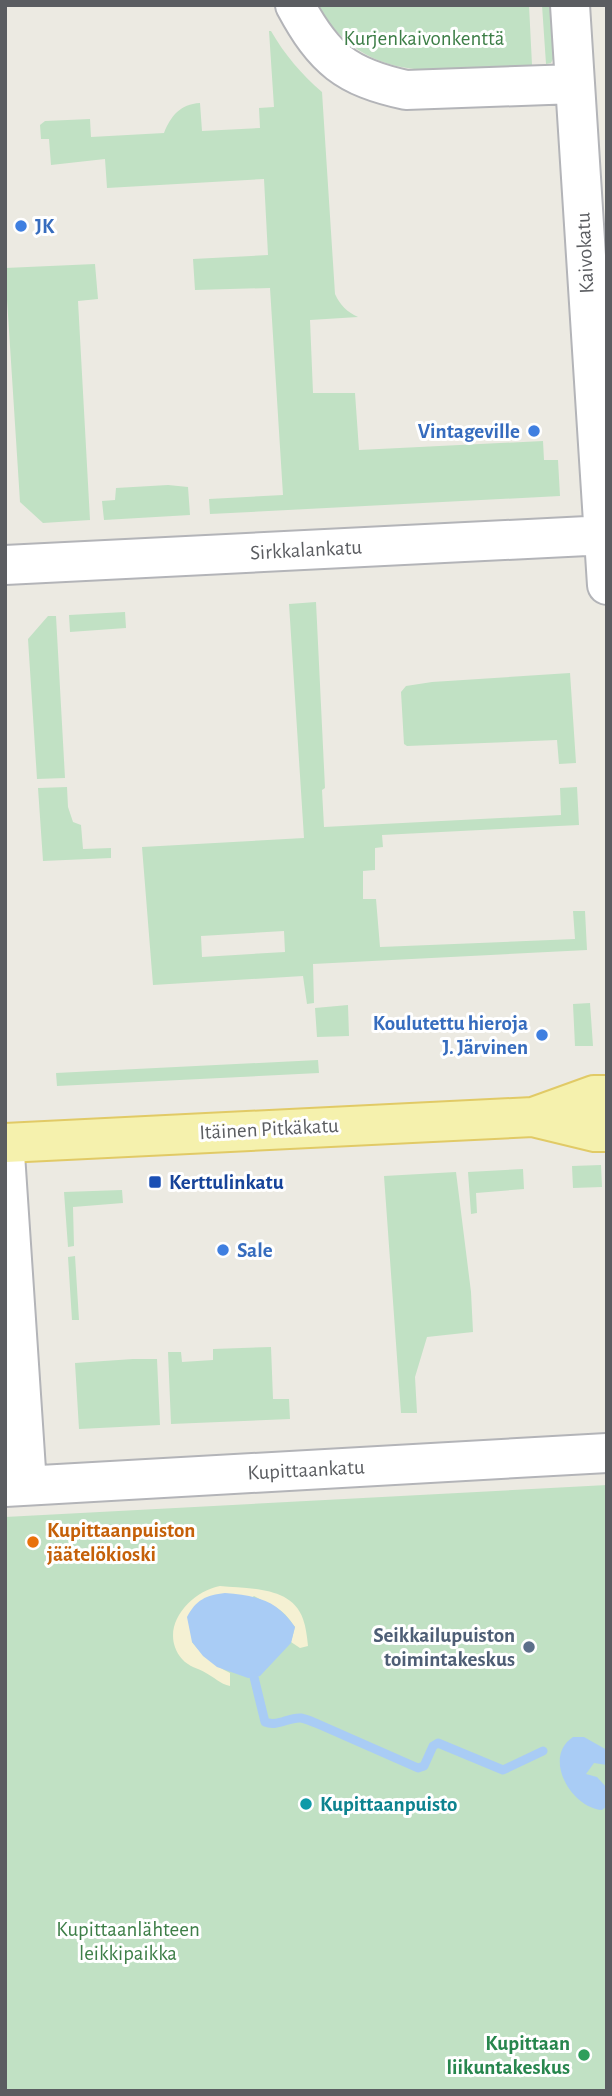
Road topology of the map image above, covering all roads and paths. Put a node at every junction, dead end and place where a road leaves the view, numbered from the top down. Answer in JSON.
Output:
{"nodes":[{"id":1,"x":295,"y":5,"type":"edge"},
{"id":2,"x":570,"y":5,"type":"edge"},
{"id":3,"x":575,"y":84,"type":"junction"},
{"id":4,"x":605,"y":535,"type":"edge"},
{"id":5,"x":5,"y":565,"type":"edge"},
{"id":6,"x":607,"y":585,"type":"edge"},
{"id":7,"x":607,"y":1096,"type":"edge"},
{"id":8,"x":533,"y":1117,"type":"junction"},
{"id":9,"x":607,"y":1132,"type":"edge"},
{"id":10,"x":5,"y":1143,"type":"edge"},
{"id":11,"x":5,"y":1154,"type":"edge"},
{"id":12,"x":607,"y":1452,"type":"edge"},
{"id":13,"x":16,"y":1486,"type":"edge"}],
"edges":[{"from":1,"to":3,"type":"street"},
{"from":2,"to":3,"type":"street","name":"Kaivokatu"},
{"from":3,"to":4,"type":"street","name":"Kaivokatu"},
{"from":4,"to":5,"type":"street","name":"Sirkkalankatu"},
{"from":4,"to":6,"type":"street","name":"Kaivokatu"},
{"from":7,"to":8,"type":"main road","name":"Itäinen Pitkäkatu"},
{"from":8,"to":9,"type":"main road","name":"Itäinen Pitkäkatu"},
{"from":8,"to":10,"type":"main road","name":"Itäinen Pitkäkatu"},
{"from":11,"to":13,"type":"street"},
{"from":12,"to":13,"type":"street","name":"Kupittaankatu"}]}
